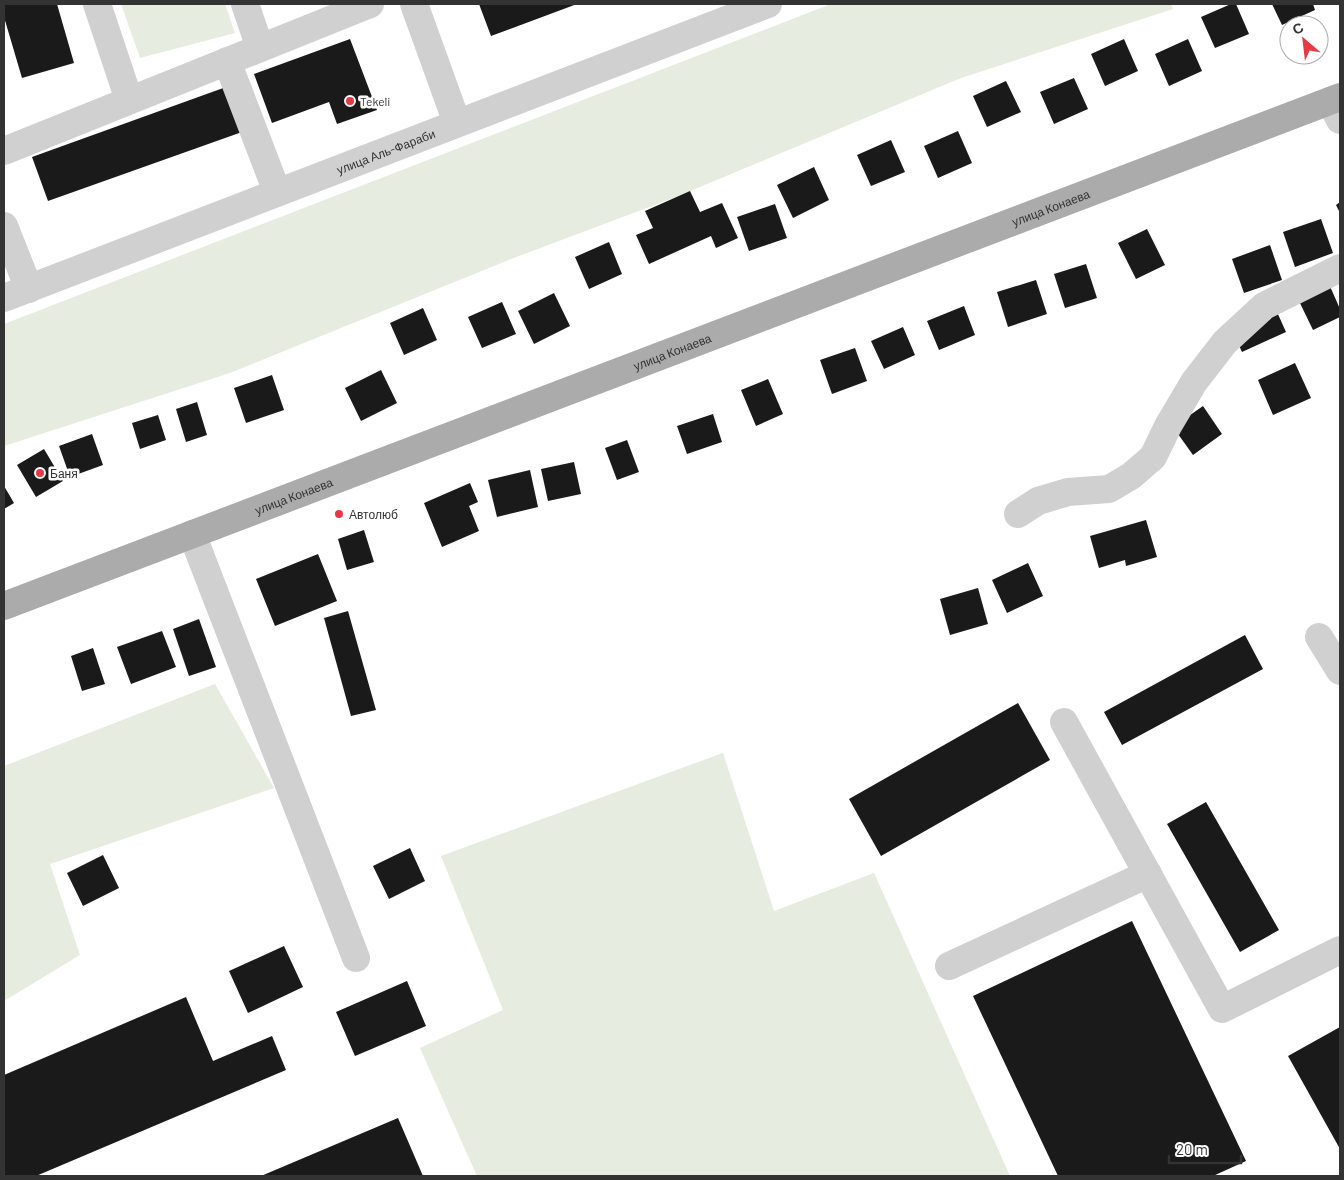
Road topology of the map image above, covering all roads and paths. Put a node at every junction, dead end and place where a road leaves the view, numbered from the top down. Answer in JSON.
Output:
{"nodes":[{"id":1,"x":96,"y":4,"type":"edge"},
{"id":2,"x":245,"y":4,"type":"edge"},
{"id":3,"x":370,"y":4,"type":"edge"},
{"id":4,"x":414,"y":4,"type":"edge"},
{"id":5,"x":768,"y":4,"type":"edge"},
{"id":6,"x":260,"y":48,"type":"junction"},
{"id":7,"x":227,"y":61,"type":"junction"},
{"id":8,"x":129,"y":100,"type":"junction"},
{"id":9,"x":1337,"y":106,"type":"edge"},
{"id":10,"x":457,"y":123,"type":"junction"},
{"id":11,"x":4,"y":151,"type":"edge"},
{"id":12,"x":277,"y":192,"type":"junction"},
{"id":13,"x":4,"y":226,"type":"edge"},
{"id":14,"x":1340,"y":268,"type":"edge"},
{"id":15,"x":29,"y":289,"type":"junction"},
{"id":16,"x":4,"y":298,"type":"edge"},
{"id":17,"x":1018,"y":514,"type":"dead end"},
{"id":18,"x":192,"y":534,"type":"junction"},
{"id":19,"x":4,"y":606,"type":"edge"},
{"id":20,"x":1319,"y":636,"type":"dead end"},
{"id":21,"x":1340,"y":671,"type":"edge"},
{"id":22,"x":1064,"y":722,"type":"dead end"},
{"id":23,"x":1148,"y":874,"type":"junction"},
{"id":24,"x":1340,"y":950,"type":"edge"},
{"id":25,"x":356,"y":958,"type":"dead end"},
{"id":26,"x":949,"y":966,"type":"dead end"}],
"edges":[{"from":1,"to":8,"type":"street"},
{"from":2,"to":6,"type":"street"},
{"from":3,"to":6,"type":"street"},
{"from":4,"to":10,"type":"street"},
{"from":5,"to":10,"type":"street","name":"улица Аль-Фараби"},
{"from":6,"to":7,"type":"street"},
{"from":7,"to":8,"type":"street"},
{"from":7,"to":12,"type":"street"},
{"from":8,"to":11,"type":"street"},
{"from":9,"to":18,"type":"main road","name":"улица Конаева"},
{"from":10,"to":12,"type":"street","name":"улица Аль-Фараби"},
{"from":12,"to":15,"type":"street","name":"улица Аль-Фараби"},
{"from":13,"to":15,"type":"street"},
{"from":14,"to":17,"type":"street"},
{"from":15,"to":16,"type":"street","name":"улица Аль-Фараби"},
{"from":18,"to":19,"type":"main road","name":"улица Конаева"},
{"from":18,"to":25,"type":"street"},
{"from":20,"to":21,"type":"street"},
{"from":22,"to":23,"type":"street"},
{"from":23,"to":24,"type":"street"},
{"from":23,"to":26,"type":"street"}]}
